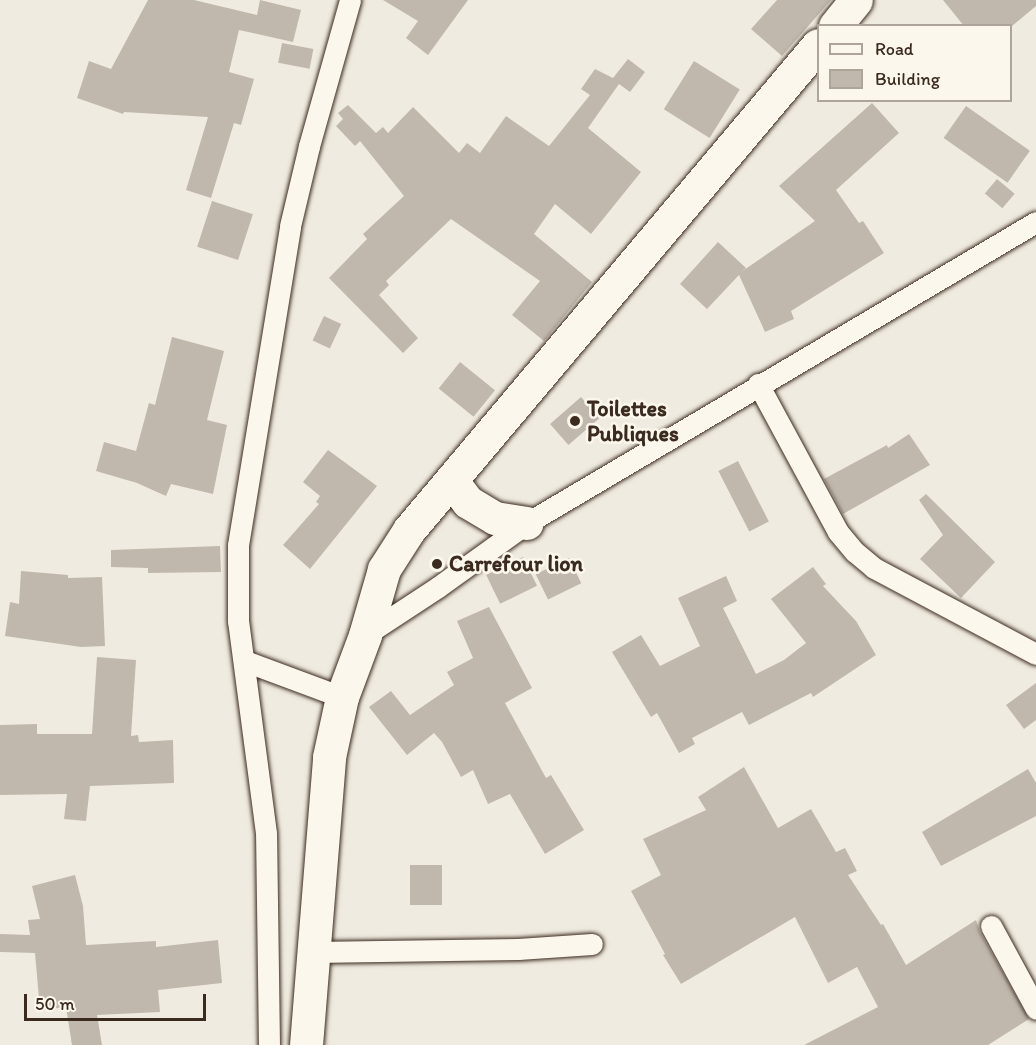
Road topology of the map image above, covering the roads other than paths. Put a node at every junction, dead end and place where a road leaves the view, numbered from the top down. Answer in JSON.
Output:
{"nodes":[{"id":1,"x":350,"y":0,"type":"edge"},
{"id":2,"x":856,"y":0,"type":"edge"},
{"id":3,"x":837,"y":24,"type":"edge"},
{"id":4,"x":817,"y":47,"type":"edge"},
{"id":5,"x":1036,"y":222,"type":"edge"},
{"id":6,"x":758,"y":384,"type":"junction"},
{"id":7,"x":452,"y":481,"type":"junction"},
{"id":8,"x":527,"y":523,"type":"junction"},
{"id":9,"x":365,"y":634,"type":"junction"},
{"id":10,"x":1036,"y":654,"type":"edge"},
{"id":11,"x":245,"y":661,"type":"junction"},
{"id":12,"x":342,"y":697,"type":"junction"},
{"id":13,"x":992,"y":926,"type":"dead end"},
{"id":14,"x":592,"y":944,"type":"dead end"},
{"id":15,"x":312,"y":952,"type":"junction"},
{"id":16,"x":1036,"y":1008,"type":"edge"},
{"id":17,"x":269,"y":1045,"type":"edge"},
{"id":18,"x":306,"y":1045,"type":"edge"}],
"edges":[{"from":1,"to":11,"type":"street"},
{"from":2,"to":3,"type":"main road"},
{"from":4,"to":7,"type":"main road"},
{"from":5,"to":6,"type":"street"},
{"from":6,"to":8,"type":"street"},
{"from":6,"to":10,"type":"street"},
{"from":7,"to":8,"type":"main road"},
{"from":7,"to":9,"type":"main road"},
{"from":8,"to":9,"type":"street"},
{"from":9,"to":12,"type":"main road"},
{"from":11,"to":12,"type":"street"},
{"from":11,"to":17,"type":"street"},
{"from":12,"to":15,"type":"main road"},
{"from":13,"to":16,"type":"street"},
{"from":14,"to":15,"type":"street"},
{"from":15,"to":18,"type":"main road"}]}
